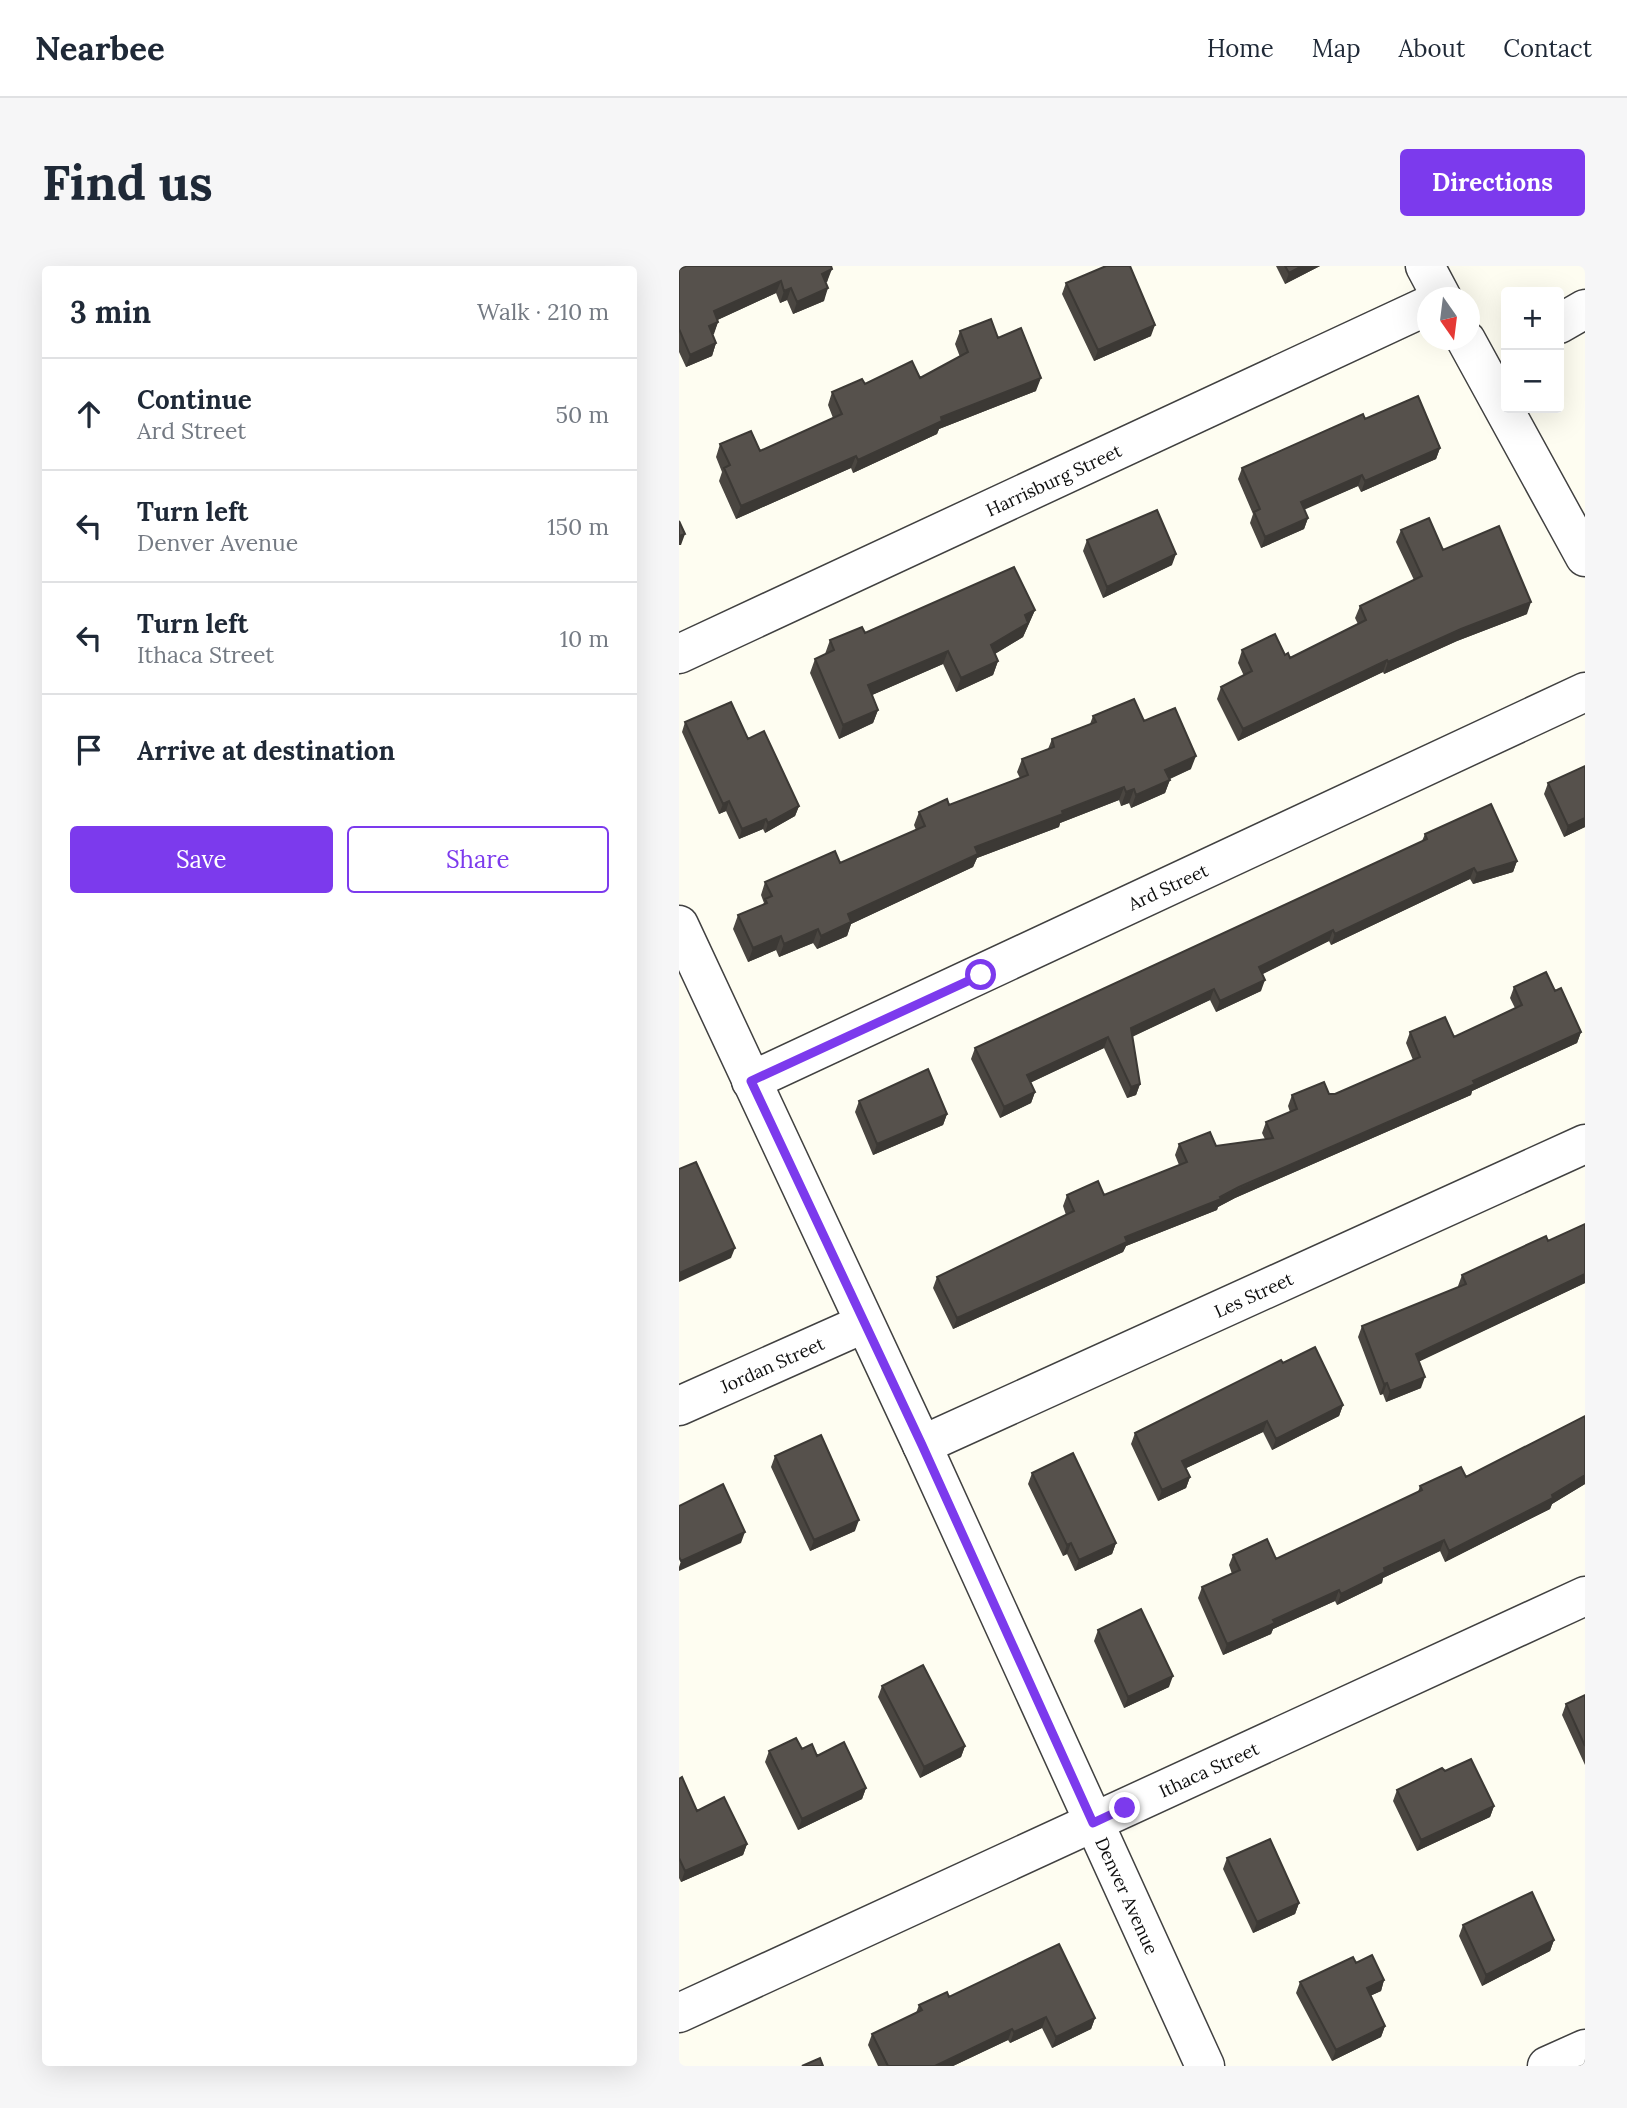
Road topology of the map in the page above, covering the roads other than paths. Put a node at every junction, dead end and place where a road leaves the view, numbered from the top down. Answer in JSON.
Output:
{"nodes":[{"id":1,"x":1425,"y":266,"type":"edge"},
{"id":2,"x":1436,"y":287,"type":"edge"},
{"id":3,"x":1585,"y":309,"type":"edge"},
{"id":4,"x":1417,"y":311,"type":"edge"},
{"id":5,"x":1564,"y":321,"type":"edge"},
{"id":6,"x":1484,"y":354,"type":"edge"},
{"id":7,"x":1585,"y":557,"type":"edge"},
{"id":8,"x":679,"y":654,"type":"edge"},
{"id":9,"x":1585,"y":692,"type":"edge"},
{"id":10,"x":679,"y":925,"type":"edge"},
{"id":11,"x":751,"y":1081,"type":"junction"},
{"id":12,"x":1585,"y":1144,"type":"edge"},
{"id":13,"x":863,"y":1324,"type":"junction"},
{"id":14,"x":679,"y":1406,"type":"edge"},
{"id":15,"x":922,"y":1445,"type":"junction"},
{"id":16,"x":1585,"y":1596,"type":"edge"},
{"id":17,"x":1093,"y":1823,"type":"junction"},
{"id":18,"x":679,"y":2013,"type":"edge"},
{"id":19,"x":1585,"y":2049,"type":"edge"},
{"id":20,"x":1205,"y":2066,"type":"edge"},
{"id":21,"x":1548,"y":2066,"type":"edge"}],
"edges":[{"from":1,"to":2,"type":"street"},
{"from":3,"to":5,"type":"street"},
{"from":4,"to":8,"type":"street","name":"Harrisburg Street"},
{"from":6,"to":7,"type":"street"},
{"from":9,"to":11,"type":"street","name":"Ard Street"},
{"from":10,"to":11,"type":"street","name":"Denver Avenue"},
{"from":11,"to":13,"type":"street","name":"Denver Avenue"},
{"from":12,"to":15,"type":"street","name":"Les Street"},
{"from":13,"to":14,"type":"street","name":"Jordan Street"},
{"from":13,"to":15,"type":"street","name":"Denver Avenue"},
{"from":15,"to":17,"type":"street","name":"Denver Avenue"},
{"from":16,"to":17,"type":"street","name":"Ithaca Street"},
{"from":17,"to":18,"type":"street","name":"Ithaca Street"},
{"from":17,"to":20,"type":"street","name":"Denver Avenue"},
{"from":19,"to":21,"type":"street"}]}
